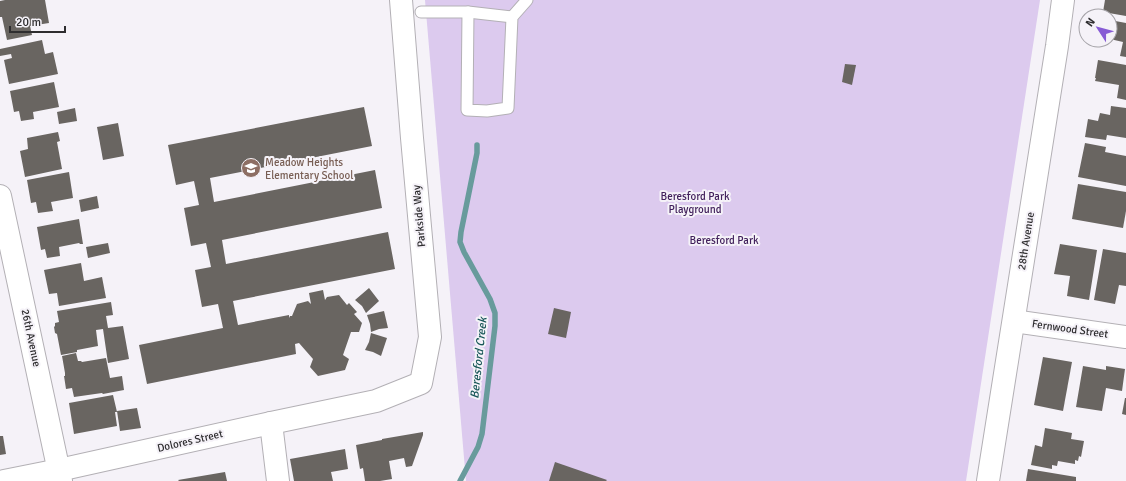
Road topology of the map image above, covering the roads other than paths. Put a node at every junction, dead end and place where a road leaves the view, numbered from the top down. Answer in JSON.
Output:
{"nodes":[{"id":1,"x":401,"y":0,"type":"edge"},
{"id":2,"x":527,"y":0,"type":"edge"},
{"id":3,"x":1063,"y":0,"type":"edge"},
{"id":4,"x":421,"y":12,"type":"dead end"},
{"id":5,"x":468,"y":12,"type":"junction"},
{"id":6,"x":512,"y":17,"type":"junction"},
{"id":7,"x":0,"y":196,"type":"edge"},
{"id":8,"x":1014,"y":321,"type":"junction"},
{"id":9,"x":1126,"y":337,"type":"edge"},
{"id":10,"x":376,"y":401,"type":"joint"},
{"id":11,"x":271,"y":423,"type":"junction"},
{"id":12,"x":60,"y":476,"type":"edge"},
{"id":13,"x":4,"y":481,"type":"edge"},
{"id":14,"x":278,"y":481,"type":"edge"},
{"id":15,"x":988,"y":481,"type":"edge"}],
"edges":[{"from":1,"to":10,"type":"street","name":"Parkside Way"},
{"from":2,"to":6,"type":"lane"},
{"from":3,"to":8,"type":"street","name":"28th Avenue"},
{"from":4,"to":5,"type":"lane"},
{"from":5,"to":6,"type":"lane"},
{"from":5,"to":6,"type":"lane"},
{"from":7,"to":12,"type":"street","name":"26th Avenue"},
{"from":8,"to":9,"type":"street","name":"Fernwood Street"},
{"from":8,"to":15,"type":"street","name":"28th Avenue"},
{"from":10,"to":11,"type":"street","name":"Dolores Street"},
{"from":11,"to":12,"type":"street","name":"Dolores Street"},
{"from":11,"to":14,"type":"street"},
{"from":12,"to":13,"type":"street","name":"Dolores Street"}]}
